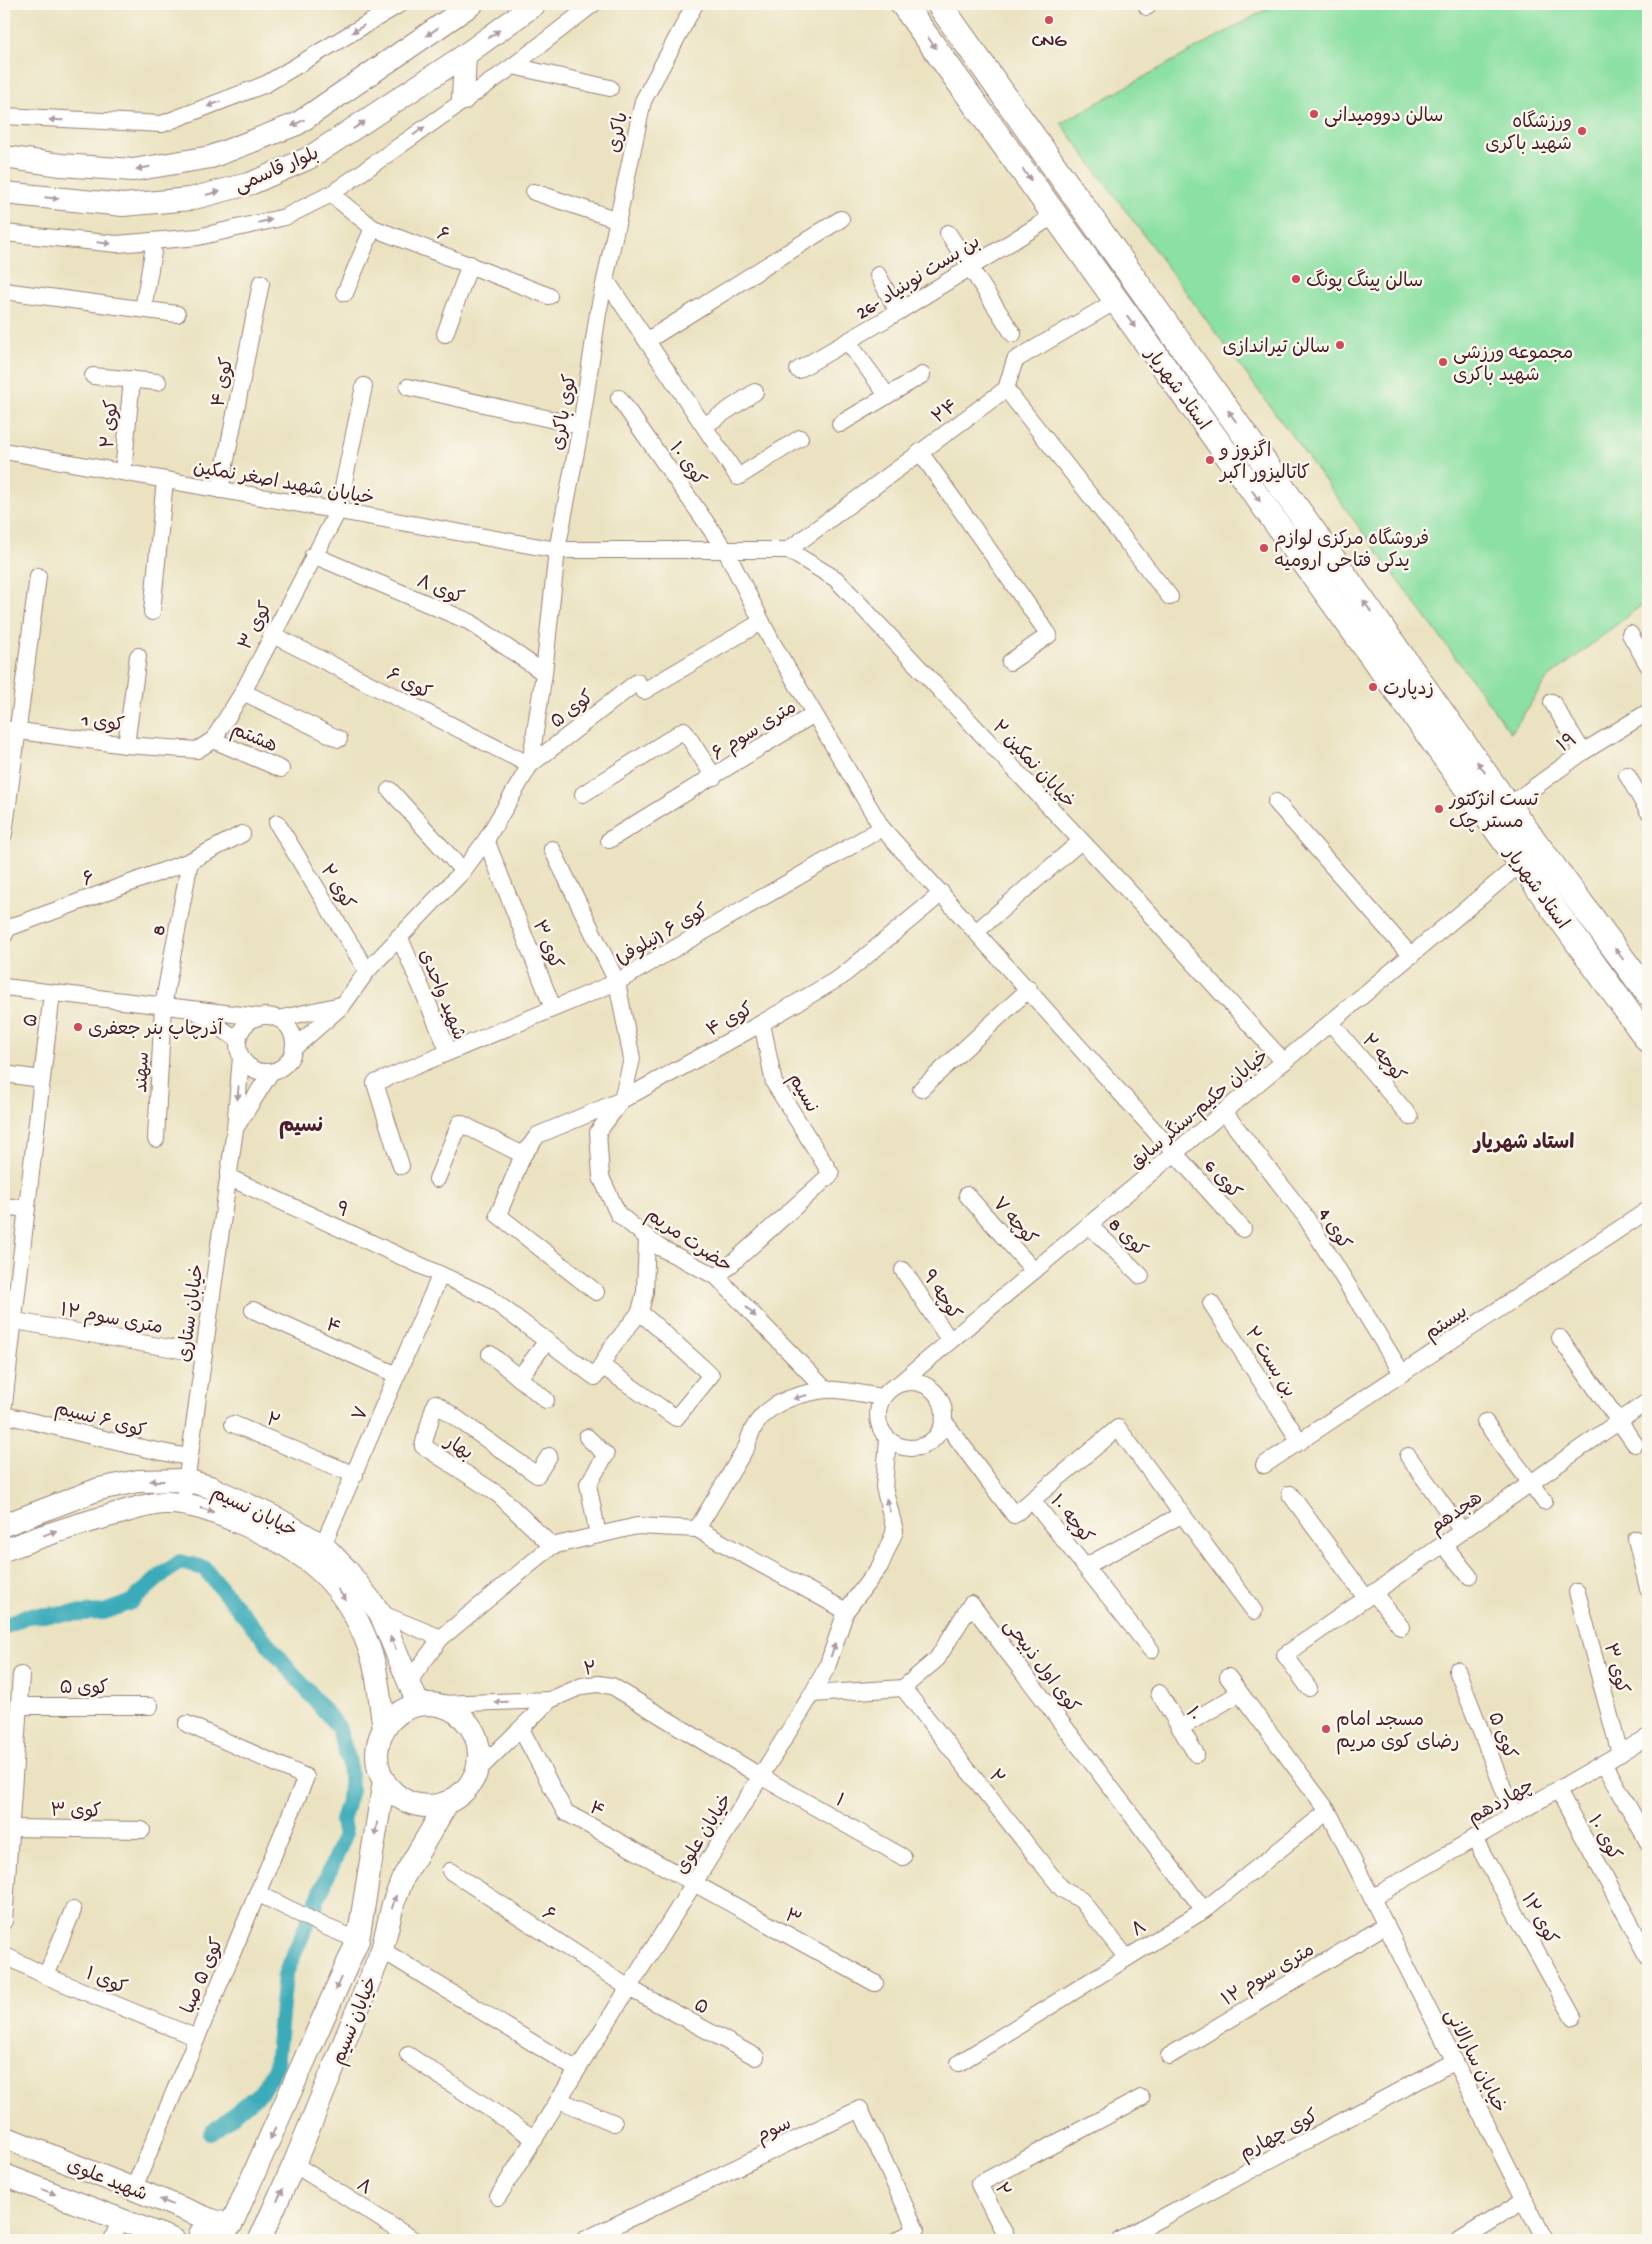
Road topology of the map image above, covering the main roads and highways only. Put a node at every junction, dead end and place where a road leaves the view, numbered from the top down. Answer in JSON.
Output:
{"nodes":[{"id":1,"x":472,"y":4,"type":"edge"},
{"id":2,"x":535,"y":4,"type":"edge"},
{"id":3,"x":903,"y":4,"type":"edge"},
{"id":4,"x":939,"y":4,"type":"edge"},
{"id":5,"x":465,"y":55,"type":"junction"},
{"id":6,"x":463,"y":99,"type":"road end"},
{"id":7,"x":4,"y":157,"type":"edge"},
{"id":8,"x":4,"y":193,"type":"edge"},
{"id":9,"x":1388,"y":635,"type":"junction"},
{"id":10,"x":1367,"y":650,"type":"junction"},
{"id":11,"x":1414,"y":672,"type":"junction"},
{"id":12,"x":1393,"y":687,"type":"junction"},
{"id":13,"x":1648,"y":993,"type":"edge"},
{"id":14,"x":1648,"y":1040,"type":"edge"},
{"id":15,"x":4,"y":1525,"type":"edge"},
{"id":16,"x":4,"y":1550,"type":"edge"},
{"id":17,"x":318,"y":1555,"type":"junction"},
{"id":18,"x":429,"y":1704,"type":"junction"},
{"id":19,"x":384,"y":1727,"type":"junction"},
{"id":20,"x":384,"y":1781,"type":"junction"},
{"id":21,"x":448,"y":1802,"type":"junction"},
{"id":22,"x":4,"y":2137,"type":"edge"},
{"id":23,"x":4,"y":2175,"type":"edge"},
{"id":24,"x":221,"y":2223,"type":"junction"},
{"id":25,"x":174,"y":2240,"type":"edge"},
{"id":26,"x":199,"y":2240,"type":"edge"},
{"id":27,"x":260,"y":2240,"type":"edge"}],
"edges":[{"from":1,"to":7,"type":"main road","name":"بلوار قاسمی","one_way":true},
{"from":5,"to":2,"type":"main road","name":"بلوار قاسمی","one_way":true},
{"from":3,"to":10,"type":"main road","name":"استاد شهریار","one_way":true},
{"from":9,"to":4,"type":"main road","name":"استاد شهریار","one_way":true},
{"from":5,"to":6,"type":"main road"},
{"from":8,"to":5,"type":"main road","name":"بلوار قاسمی","one_way":true},
{"from":9,"to":10,"type":"main road"},
{"from":9,"to":11,"type":"main road","name":"استاد شهریار"},
{"from":10,"to":12,"type":"main road","name":"استاد شهریار"},
{"from":11,"to":12,"type":"main road"},
{"from":13,"to":11,"type":"main road","name":"استاد شهریار","one_way":true},
{"from":12,"to":14,"type":"main road","name":"استاد شهریار"},
{"from":17,"to":15,"type":"main road","name":"خیابان نسیم","one_way":true},
{"from":16,"to":17,"type":"main road","name":"خیابان نسیم","one_way":true},
{"from":18,"to":17,"type":"main road","name":"خیابان نسیم","one_way":true},
{"from":17,"to":19,"type":"main road","name":"خیابان نسیم","one_way":true},
{"from":18,"to":19,"type":"main road"},
{"from":18,"to":21,"type":"main road"},
{"from":19,"to":20,"type":"main road"},
{"from":20,"to":21,"type":"main road"},
{"from":20,"to":24,"type":"main road","name":"خیابان نسیم","one_way":true},
{"from":27,"to":21,"type":"main road","name":"خیابان نسیم","one_way":true},
{"from":24,"to":22,"type":"main road","name":"شهید علوی","one_way":true},
{"from":23,"to":25,"type":"main road","name":"شهید علوی","one_way":true},
{"from":24,"to":26,"type":"main road","name":"خیابان نسیم"},
{"from":24,"to":27,"type":"main road","name":"شهید علوی"}]}
